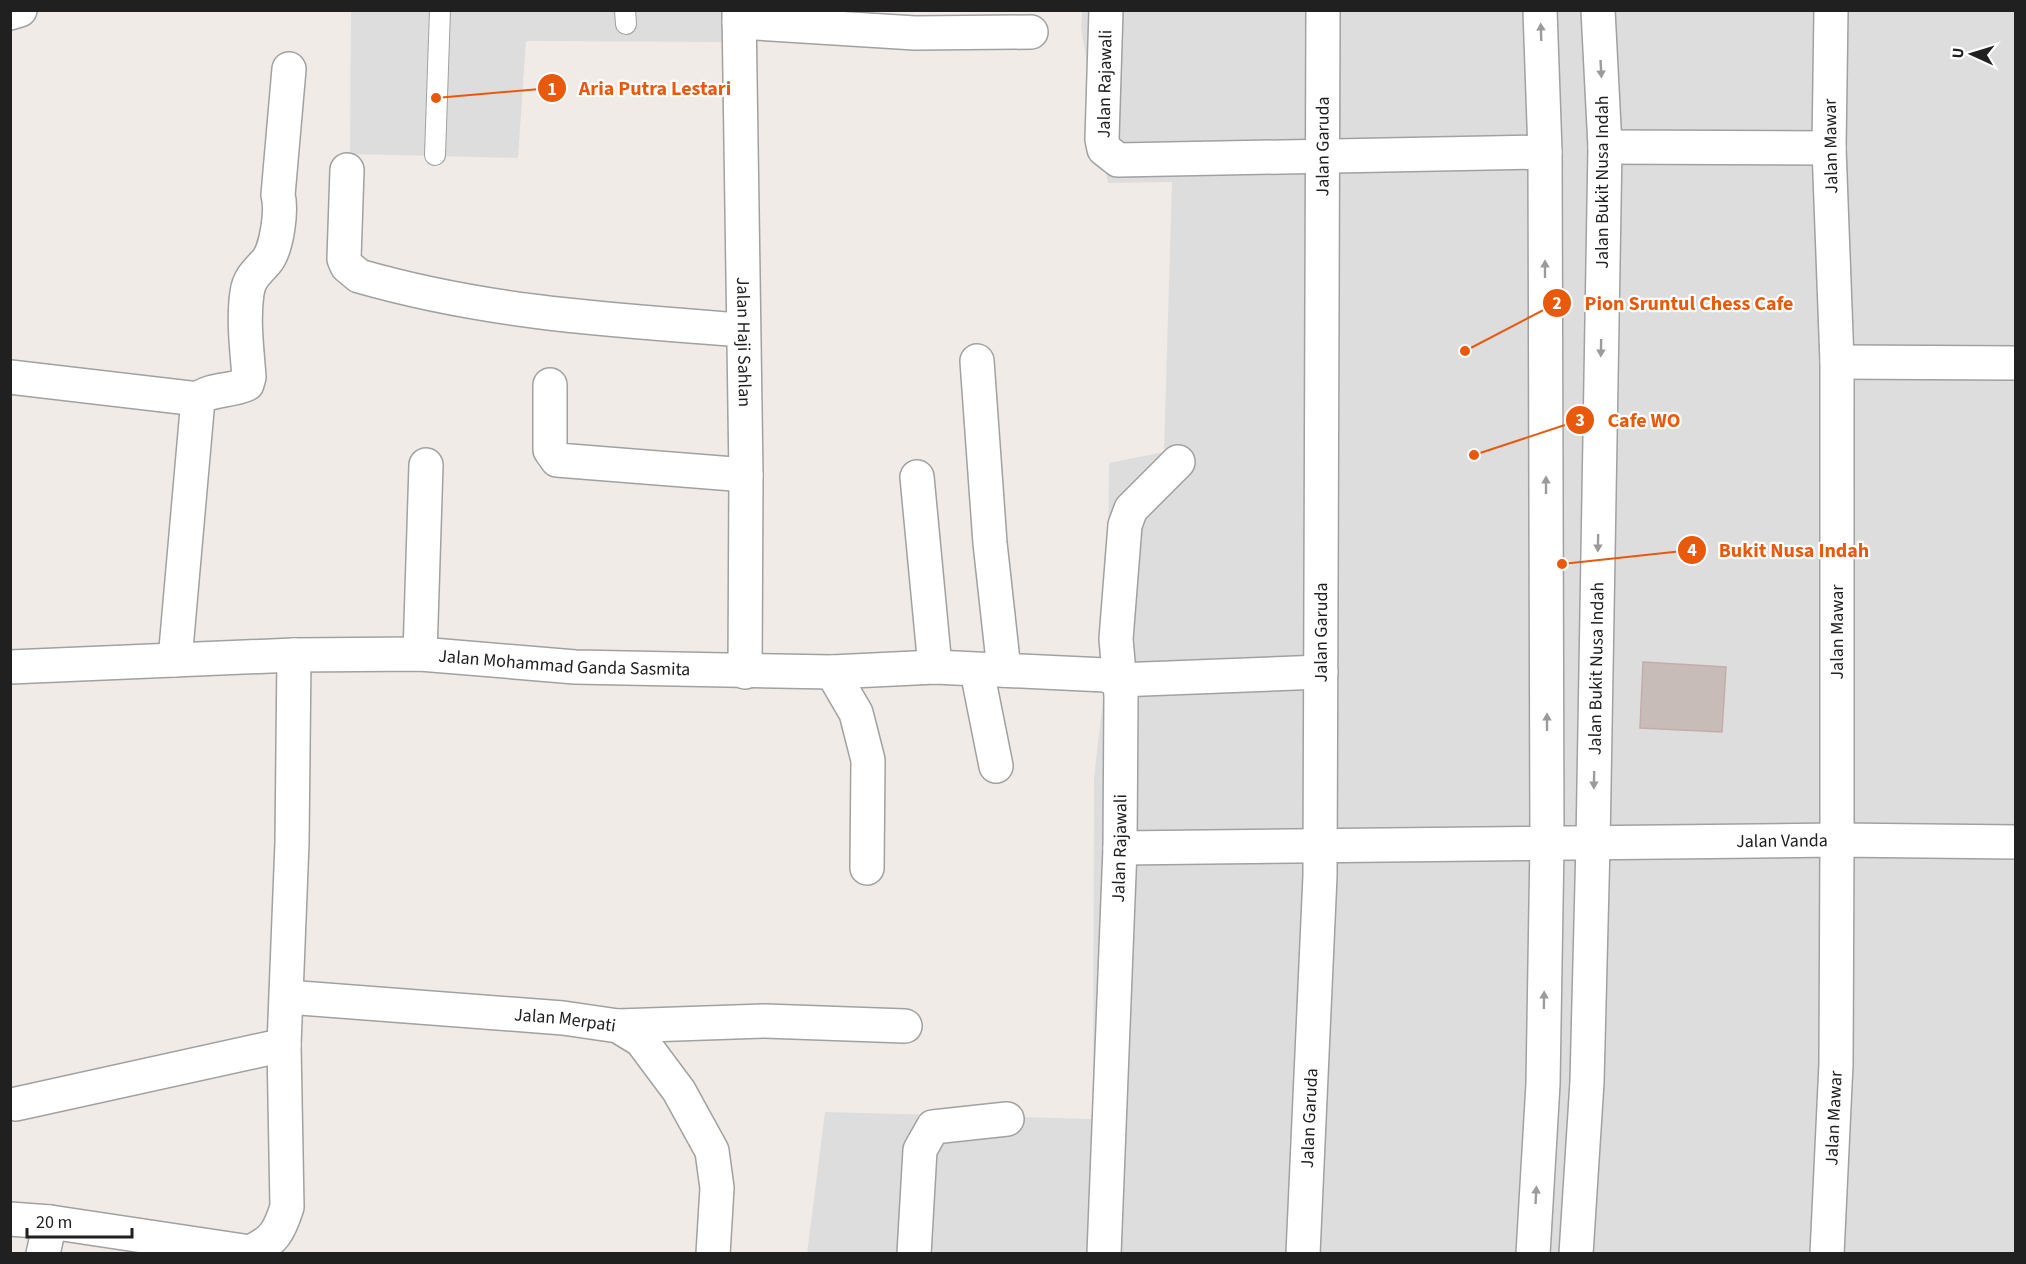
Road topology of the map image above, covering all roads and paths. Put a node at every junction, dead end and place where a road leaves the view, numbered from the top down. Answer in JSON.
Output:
{"nodes":[{"id":1,"x":20,"y":10,"type":"edge"},
{"id":2,"x":440,"y":10,"type":"edge"},
{"id":3,"x":1106,"y":10,"type":"edge"},
{"id":4,"x":1323,"y":10,"type":"edge"},
{"id":5,"x":1540,"y":10,"type":"edge"},
{"id":6,"x":1598,"y":10,"type":"edge"},
{"id":7,"x":1831,"y":10,"type":"edge"},
{"id":8,"x":10,"y":13,"type":"edge"},
{"id":9,"x":739,"y":16,"type":"edge"},
{"id":10,"x":1031,"y":32,"type":"dead end"},
{"id":11,"x":289,"y":69,"type":"dead end"},
{"id":12,"x":1605,"y":147,"type":"junction"},
{"id":13,"x":1829,"y":148,"type":"junction"},
{"id":14,"x":1545,"y":152,"type":"junction"},
{"id":15,"x":435,"y":155,"type":"dead end"},
{"id":16,"x":1323,"y":156,"type":"junction"},
{"id":17,"x":347,"y":170,"type":"dead end"},
{"id":18,"x":742,"y":330,"type":"junction"},
{"id":19,"x":978,"y":360,"type":"dead end"},
{"id":20,"x":1837,"y":362,"type":"junction"},
{"id":21,"x":2016,"y":363,"type":"edge"},
{"id":22,"x":10,"y":377,"type":"edge"},
{"id":23,"x":550,"y":385,"type":"dead end"},
{"id":24,"x":198,"y":399,"type":"junction"},
{"id":25,"x":1178,"y":462,"type":"dead end"},
{"id":26,"x":426,"y":465,"type":"dead end"},
{"id":27,"x":746,"y":475,"type":"junction"},
{"id":28,"x":917,"y":477,"type":"dead end"},
{"id":29,"x":420,"y":654,"type":"junction"},
{"id":30,"x":294,"y":655,"type":"junction"},
{"id":31,"x":175,"y":660,"type":"junction"},
{"id":32,"x":10,"y":667,"type":"edge"},
{"id":33,"x":935,"y":667,"type":"junction"},
{"id":34,"x":991,"y":670,"type":"junction"},
{"id":35,"x":745,"y":672,"type":"junction"},
{"id":36,"x":832,"y":672,"type":"junction"},
{"id":37,"x":1321,"y":672,"type":"junction"},
{"id":38,"x":1118,"y":680,"type":"junction"},
{"id":39,"x":996,"y":766,"type":"dead end"},
{"id":40,"x":1837,"y":840,"type":"junction"},
{"id":41,"x":2016,"y":842,"type":"edge"},
{"id":42,"x":1547,"y":843,"type":"junction"},
{"id":43,"x":1593,"y":844,"type":"junction"},
{"id":44,"x":1320,"y":845,"type":"junction"},
{"id":45,"x":1120,"y":848,"type":"junction"},
{"id":46,"x":867,"y":868,"type":"dead end"},
{"id":47,"x":287,"y":998,"type":"junction"},
{"id":48,"x":618,"y":1026,"type":"junction"},
{"id":49,"x":905,"y":1026,"type":"dead end"},
{"id":50,"x":284,"y":1045,"type":"junction"},
{"id":51,"x":16,"y":1104,"type":"dead end"},
{"id":52,"x":1007,"y":1119,"type":"dead end"},
{"id":53,"x":10,"y":1219,"type":"edge"},
{"id":54,"x":50,"y":1222,"type":"junction"},
{"id":55,"x":43,"y":1254,"type":"edge"},
{"id":56,"x":713,"y":1254,"type":"edge"},
{"id":57,"x":914,"y":1254,"type":"edge"},
{"id":58,"x":1104,"y":1254,"type":"edge"},
{"id":59,"x":1303,"y":1254,"type":"edge"},
{"id":60,"x":1533,"y":1254,"type":"edge"},
{"id":61,"x":1576,"y":1254,"type":"edge"},
{"id":62,"x":1827,"y":1254,"type":"edge"}],
"edges":[{"from":1,"to":8,"type":"street"},
{"from":2,"to":15,"type":"lane"},
{"from":3,"to":16,"type":"street","name":"Jalan Rajawali"},
{"from":4,"to":16,"type":"street","name":"Jalan Garuda"},
{"from":14,"to":5,"type":"street","one_way":true},
{"from":6,"to":12,"type":"street","name":"Jalan Bukit Nusa Indah","one_way":true},
{"from":7,"to":13,"type":"street","name":"Jalan Mawar"},
{"from":9,"to":10,"type":"street"},
{"from":9,"to":18,"type":"street","name":"Jalan Haji Sahlan"},
{"from":11,"to":24,"type":"street"},
{"from":12,"to":13,"type":"street"},
{"from":12,"to":43,"type":"street","name":"Jalan Bukit Nusa Indah","one_way":true},
{"from":13,"to":20,"type":"street","name":"Jalan Mawar"},
{"from":14,"to":16,"type":"street"},
{"from":42,"to":14,"type":"street","one_way":true},
{"from":16,"to":37,"type":"street","name":"Jalan Garuda"},
{"from":17,"to":18,"type":"street"},
{"from":18,"to":27,"type":"street","name":"Jalan Haji Sahlan"},
{"from":19,"to":34,"type":"street"},
{"from":20,"to":21,"type":"street"},
{"from":20,"to":40,"type":"street","name":"Jalan Mawar"},
{"from":22,"to":24,"type":"street"},
{"from":23,"to":27,"type":"street"},
{"from":24,"to":31,"type":"street"},
{"from":25,"to":38,"type":"street","name":"Jalan Rajawali"},
{"from":26,"to":29,"type":"street"},
{"from":27,"to":35,"type":"street","name":"Jalan Haji Sahlan"},
{"from":28,"to":33,"type":"street"},
{"from":29,"to":30,"type":"street","name":"Jalan Mohammad Ganda Sasmita"},
{"from":29,"to":35,"type":"street","name":"Jalan Mohammad Ganda Sasmita"},
{"from":30,"to":31,"type":"street","name":"Jalan Mohammad Ganda Sasmita"},
{"from":30,"to":47,"type":"street"},
{"from":31,"to":32,"type":"street","name":"Jalan Mohammad Ganda Sasmita"},
{"from":33,"to":34,"type":"street","name":"Jalan Mohammad Ganda Sasmita"},
{"from":33,"to":36,"type":"street","name":"Jalan Mohammad Ganda Sasmita"},
{"from":34,"to":38,"type":"street","name":"Jalan Mohammad Ganda Sasmita"},
{"from":34,"to":39,"type":"street"},
{"from":35,"to":36,"type":"street","name":"Jalan Mohammad Ganda Sasmita"},
{"from":36,"to":46,"type":"street"},
{"from":37,"to":38,"type":"street","name":"Jalan Mohammad Ganda Sasmita"},
{"from":37,"to":44,"type":"street","name":"Jalan Garuda"},
{"from":38,"to":45,"type":"street","name":"Jalan Rajawali"},
{"from":40,"to":41,"type":"street","name":"Jalan Vanda"},
{"from":40,"to":43,"type":"street","name":"Jalan Vanda"},
{"from":40,"to":62,"type":"street","name":"Jalan Mawar"},
{"from":42,"to":43,"type":"street","name":"Jalan Vanda"},
{"from":42,"to":44,"type":"street","name":"Jalan Vanda"},
{"from":60,"to":42,"type":"street","one_way":true},
{"from":43,"to":61,"type":"street","name":"Jalan Bukit Nusa Indah"},
{"from":44,"to":45,"type":"street","name":"Jalan Vanda"},
{"from":44,"to":59,"type":"street","name":"Jalan Garuda"},
{"from":45,"to":58,"type":"street","name":"Jalan Rajawali"},
{"from":47,"to":48,"type":"street","name":"Jalan Merpati"},
{"from":47,"to":50,"type":"street"},
{"from":48,"to":49,"type":"street"},
{"from":48,"to":56,"type":"street","name":"Jalan Merpati"},
{"from":50,"to":51,"type":"street"},
{"from":50,"to":54,"type":"street"},
{"from":52,"to":57,"type":"street"},
{"from":53,"to":54,"type":"street"},
{"from":54,"to":55,"type":"street"}]}
